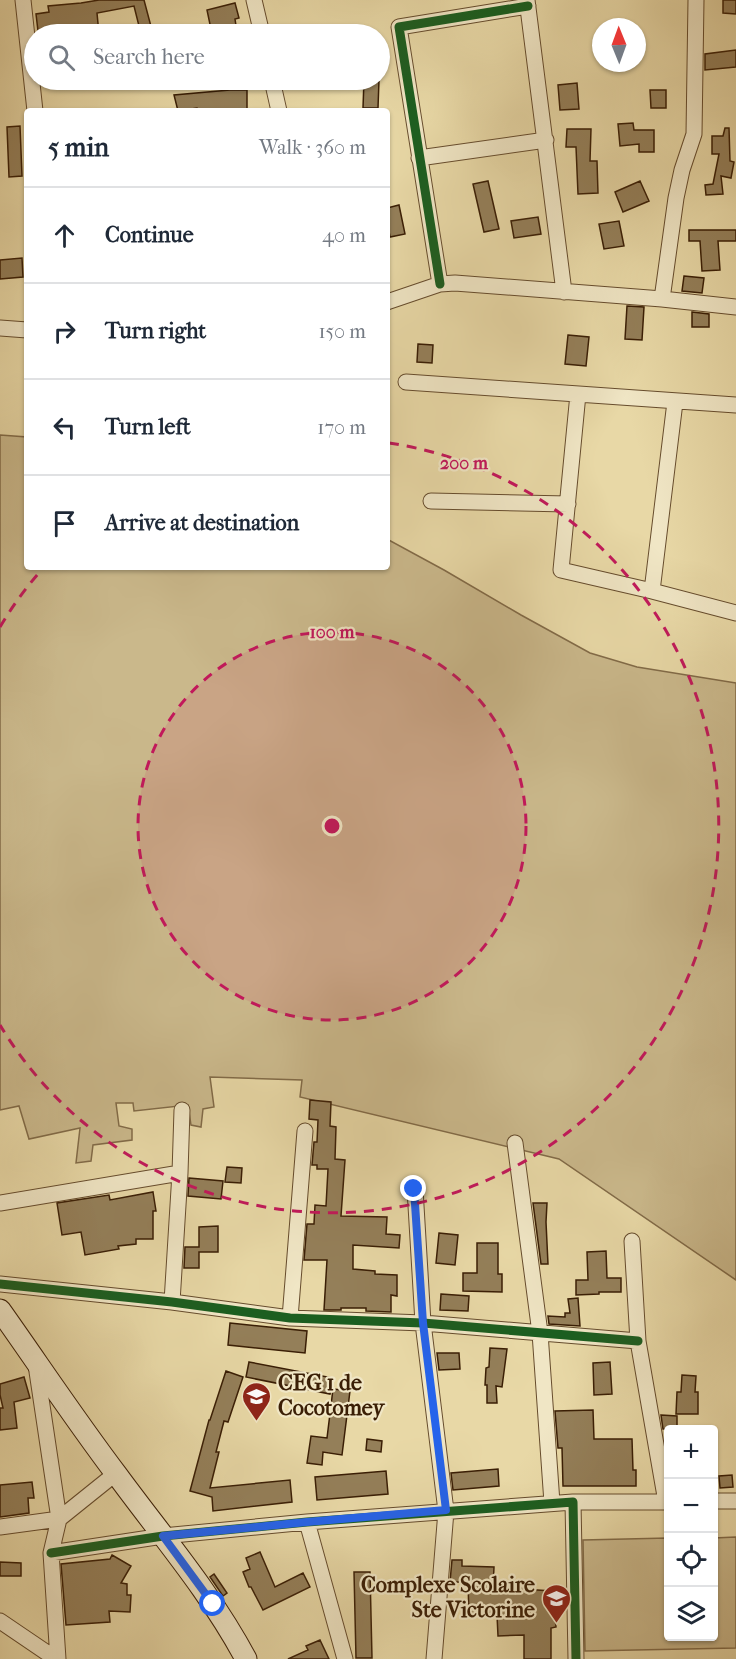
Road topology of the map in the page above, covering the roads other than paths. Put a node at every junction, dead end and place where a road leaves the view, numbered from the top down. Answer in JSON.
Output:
{"nodes":[{"id":1,"x":23,"y":0,"type":"edge"},
{"id":2,"x":254,"y":0,"type":"edge"},
{"id":3,"x":696,"y":0,"type":"edge"},
{"id":4,"x":527,"y":3,"type":"edge"},
{"id":5,"x":26,"y":24,"type":"edge"},
{"id":6,"x":260,"y":24,"type":"edge"},
{"id":7,"x":33,"y":90,"type":"edge"},
{"id":8,"x":274,"y":90,"type":"edge"},
{"id":9,"x":35,"y":108,"type":"edge"},
{"id":10,"x":278,"y":108,"type":"edge"},
{"id":11,"x":546,"y":140,"type":"junction"},
{"id":12,"x":419,"y":158,"type":"junction"},
{"id":13,"x":440,"y":284,"type":"junction"},
{"id":14,"x":564,"y":292,"type":"junction"},
{"id":15,"x":662,"y":299,"type":"junction"},
{"id":16,"x":390,"y":301,"type":"edge"},
{"id":17,"x":736,"y":307,"type":"edge"},
{"id":18,"x":0,"y":327,"type":"edge"},
{"id":19,"x":24,"y":330,"type":"edge"},
{"id":20,"x":406,"y":382,"type":"dead end"},
{"id":21,"x":578,"y":394,"type":"junction"},
{"id":22,"x":675,"y":402,"type":"junction"},
{"id":23,"x":736,"y":405,"type":"edge"},
{"id":24,"x":431,"y":501,"type":"dead end"},
{"id":25,"x":568,"y":504,"type":"junction"},
{"id":26,"x":652,"y":591,"type":"junction"},
{"id":27,"x":736,"y":613,"type":"edge"},
{"id":28,"x":182,"y":1110,"type":"dead end"},
{"id":29,"x":305,"y":1131,"type":"dead end"},
{"id":30,"x":515,"y":1143,"type":"dead end"},
{"id":31,"x":180,"y":1173,"type":"junction"},
{"id":32,"x":414,"y":1189,"type":"dead end"},
{"id":33,"x":0,"y":1203,"type":"edge"},
{"id":34,"x":632,"y":1241,"type":"dead end"},
{"id":35,"x":0,"y":1284,"type":"edge"},
{"id":36,"x":172,"y":1302,"type":"junction"},
{"id":37,"x":0,"y":1310,"type":"edge"},
{"id":38,"x":290,"y":1318,"type":"junction"},
{"id":39,"x":423,"y":1323,"type":"junction"},
{"id":40,"x":540,"y":1334,"type":"junction"},
{"id":41,"x":638,"y":1341,"type":"junction"},
{"id":42,"x":36,"y":1360,"type":"junction"},
{"id":43,"x":116,"y":1474,"type":"junction"},
{"id":44,"x":664,"y":1485,"type":"edge"},
{"id":45,"x":718,"y":1501,"type":"edge"},
{"id":46,"x":736,"y":1501,"type":"edge"},
{"id":47,"x":573,"y":1502,"type":"junction"},
{"id":48,"x":664,"y":1502,"type":"edge"},
{"id":49,"x":552,"y":1503,"type":"junction"},
{"id":50,"x":446,"y":1510,"type":"junction"},
{"id":51,"x":59,"y":1519,"type":"junction"},
{"id":52,"x":307,"y":1522,"type":"junction"},
{"id":53,"x":0,"y":1527,"type":"edge"},
{"id":54,"x":163,"y":1536,"type":"junction"},
{"id":55,"x":51,"y":1552,"type":"junction"},
{"id":56,"x":0,"y":1621,"type":"edge"},
{"id":57,"x":57,"y":1659,"type":"edge"},
{"id":58,"x":246,"y":1659,"type":"edge"},
{"id":59,"x":345,"y":1659,"type":"edge"},
{"id":60,"x":434,"y":1659,"type":"edge"},
{"id":61,"x":576,"y":1659,"type":"edge"}],
"edges":[{"from":1,"to":5,"type":"street"},
{"from":2,"to":6,"type":"street"},
{"from":3,"to":15,"type":"street"},
{"from":4,"to":11,"type":"street"},
{"from":4,"to":12,"type":"street"},
{"from":7,"to":9,"type":"street"},
{"from":8,"to":10,"type":"street"},
{"from":11,"to":12,"type":"street"},
{"from":11,"to":14,"type":"street"},
{"from":12,"to":13,"type":"street"},
{"from":13,"to":14,"type":"street"},
{"from":13,"to":16,"type":"street"},
{"from":14,"to":15,"type":"street"},
{"from":15,"to":17,"type":"street"},
{"from":18,"to":19,"type":"street"},
{"from":20,"to":21,"type":"street"},
{"from":21,"to":22,"type":"street"},
{"from":21,"to":25,"type":"street"},
{"from":22,"to":23,"type":"street"},
{"from":22,"to":26,"type":"street"},
{"from":24,"to":25,"type":"street"},
{"from":25,"to":26,"type":"street"},
{"from":26,"to":27,"type":"street"},
{"from":28,"to":31,"type":"street"},
{"from":29,"to":38,"type":"street"},
{"from":30,"to":40,"type":"street"},
{"from":31,"to":33,"type":"street"},
{"from":31,"to":36,"type":"street"},
{"from":32,"to":39,"type":"street"},
{"from":34,"to":41,"type":"street"},
{"from":35,"to":36,"type":"street"},
{"from":36,"to":38,"type":"street"},
{"from":37,"to":42,"type":"main road"},
{"from":38,"to":39,"type":"street"},
{"from":39,"to":40,"type":"street"},
{"from":39,"to":50,"type":"street"},
{"from":40,"to":41,"type":"street"},
{"from":40,"to":49,"type":"street"},
{"from":41,"to":44,"type":"street"},
{"from":42,"to":43,"type":"main road"},
{"from":42,"to":51,"type":"street"},
{"from":43,"to":51,"type":"street"},
{"from":43,"to":54,"type":"main road"},
{"from":45,"to":46,"type":"street"},
{"from":47,"to":48,"type":"street"},
{"from":47,"to":49,"type":"street"},
{"from":47,"to":61,"type":"street"},
{"from":49,"to":50,"type":"street"},
{"from":50,"to":52,"type":"street"},
{"from":50,"to":60,"type":"street"},
{"from":51,"to":53,"type":"street"},
{"from":51,"to":55,"type":"street"},
{"from":52,"to":54,"type":"street"},
{"from":52,"to":59,"type":"street"},
{"from":54,"to":55,"type":"street"},
{"from":54,"to":58,"type":"main road"},
{"from":55,"to":57,"type":"street"},
{"from":56,"to":57,"type":"street"}]}
